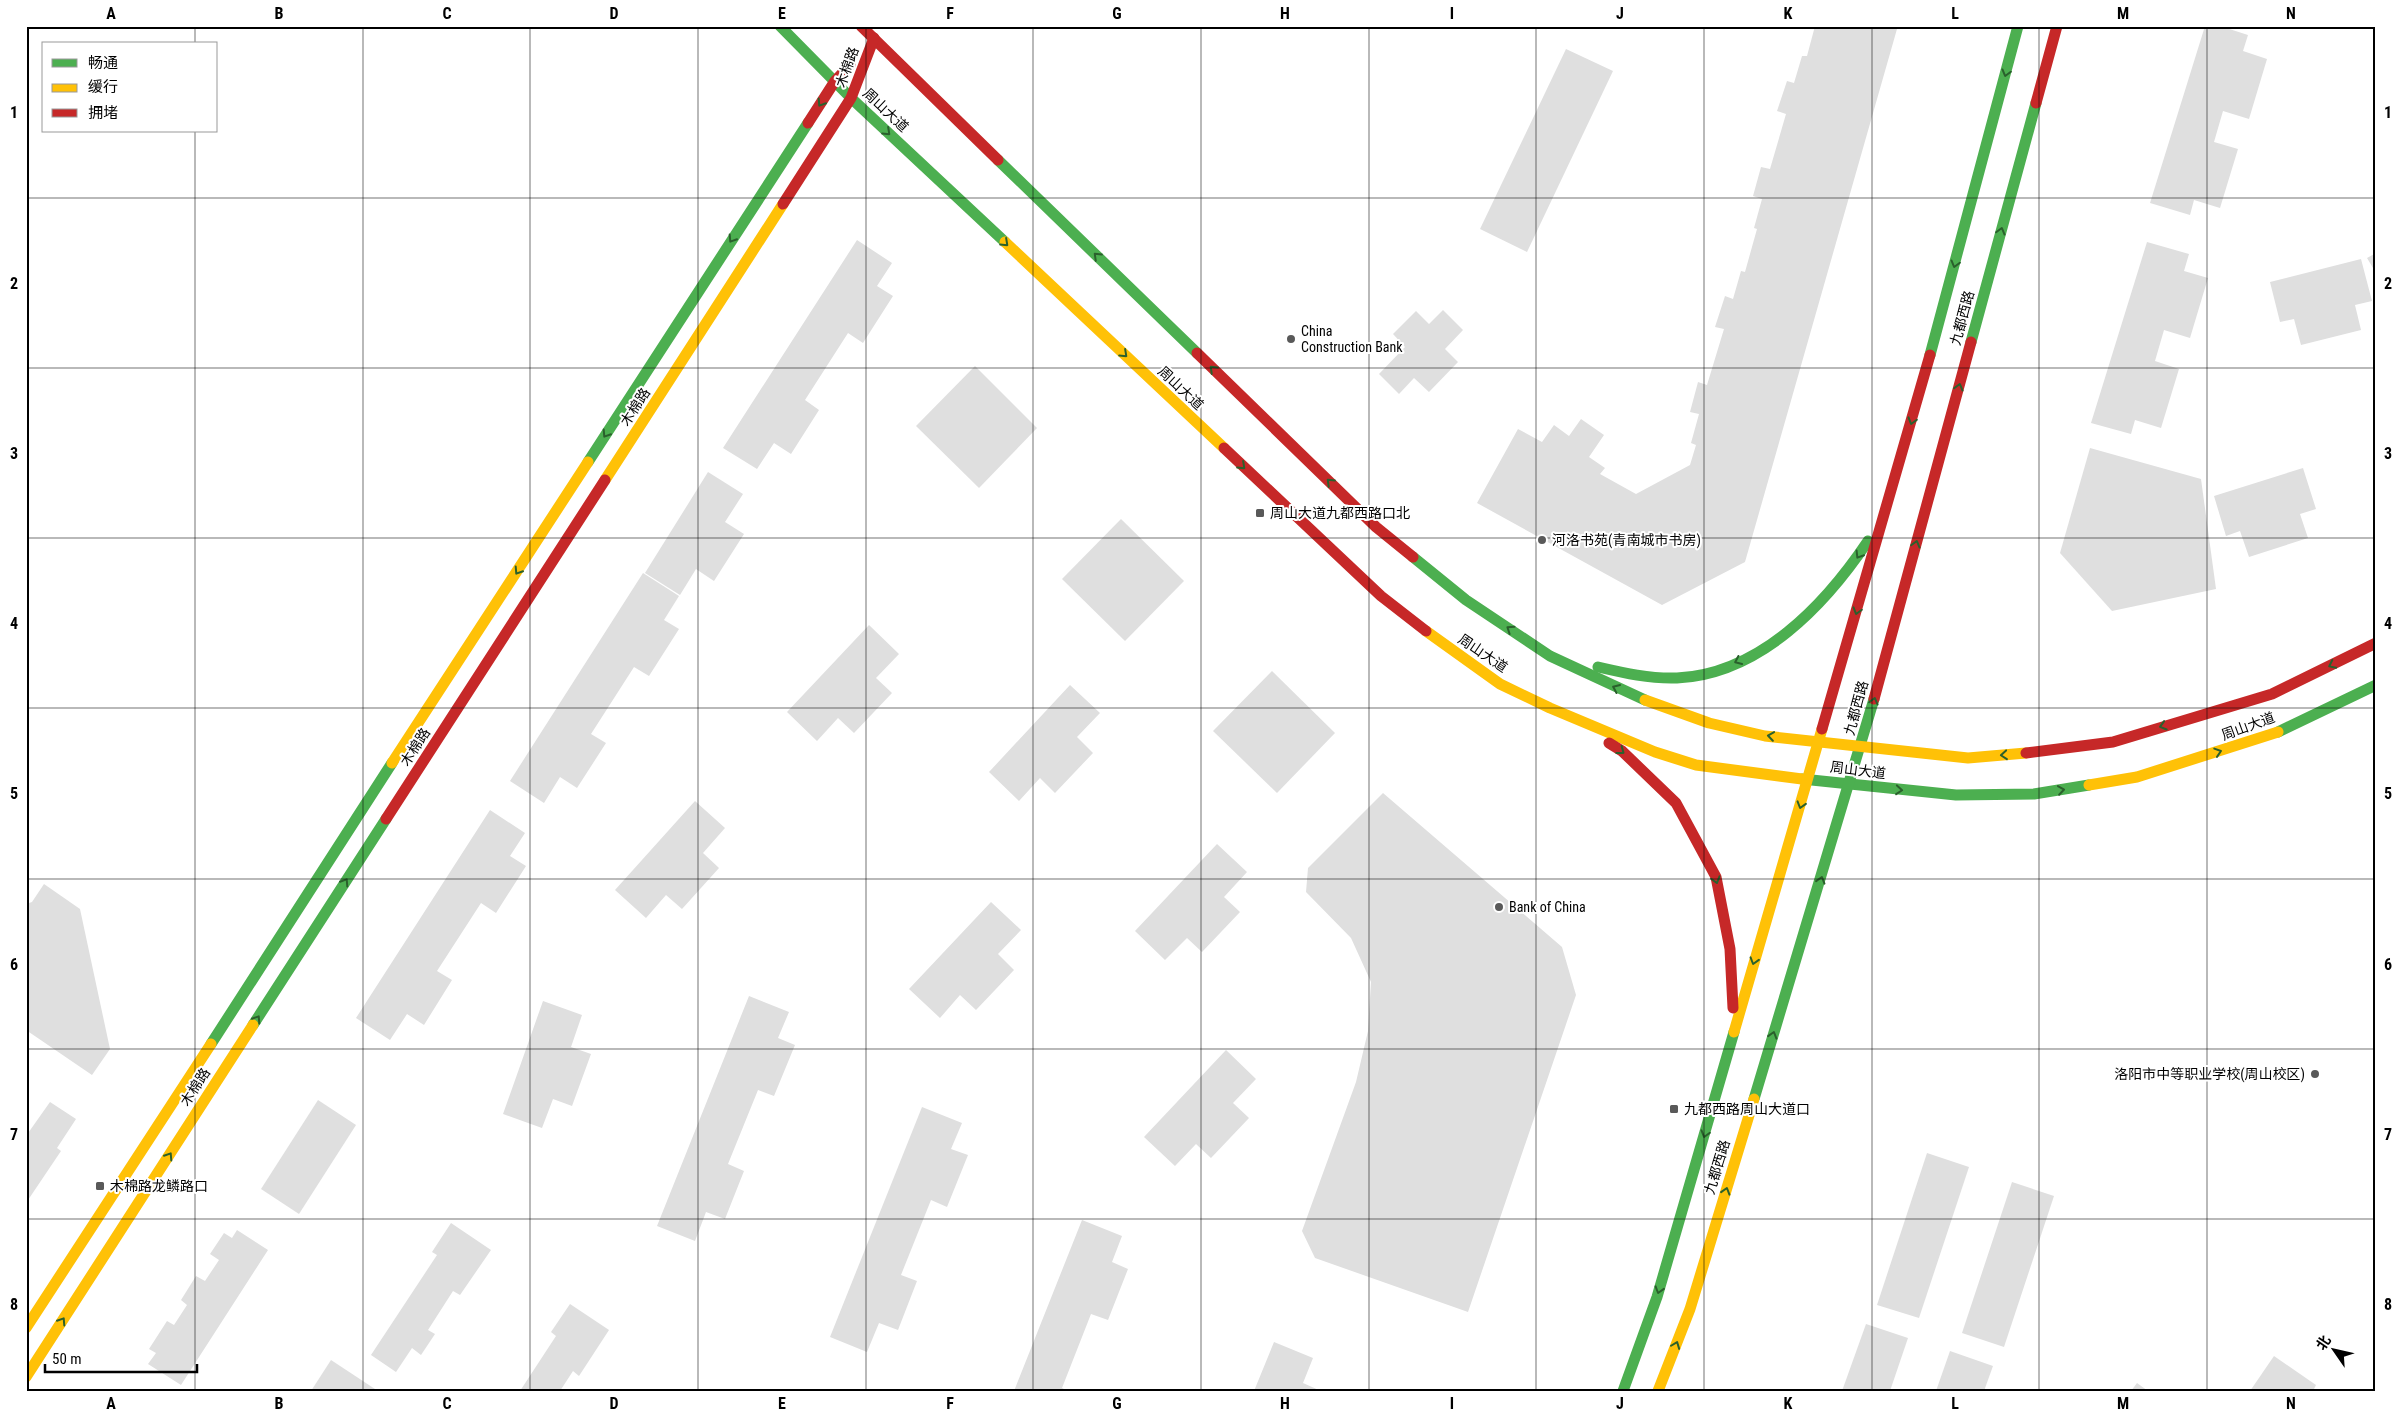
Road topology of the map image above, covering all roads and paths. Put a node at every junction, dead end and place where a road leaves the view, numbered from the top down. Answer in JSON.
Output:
{"nodes":[{"id":1,"x":780,"y":26,"type":"edge"},
{"id":2,"x":861,"y":26,"type":"edge"},
{"id":3,"x":2018,"y":26,"type":"edge"},
{"id":4,"x":2056,"y":26,"type":"edge"},
{"id":5,"x":874,"y":38,"type":"junction"},
{"id":6,"x":835,"y":80,"type":"junction"},
{"id":7,"x":851,"y":98,"type":"junction"},
{"id":8,"x":1885,"y":514,"type":"junction"},
{"id":9,"x":2376,"y":643,"type":"edge"},
{"id":10,"x":1550,"y":656,"type":"junction"},
{"id":11,"x":2376,"y":685,"type":"edge"},
{"id":12,"x":1550,"y":708,"type":"junction"},
{"id":13,"x":1819,"y":742,"type":"junction"},
{"id":14,"x":1861,"y":748,"type":"junction"},
{"id":15,"x":1808,"y":779,"type":"junction"},
{"id":16,"x":1850,"y":785,"type":"junction"},
{"id":17,"x":1734,"y":1028,"type":"junction"},
{"id":18,"x":26,"y":1328,"type":"edge"},
{"id":19,"x":26,"y":1377,"type":"edge"},
{"id":20,"x":1623,"y":1391,"type":"edge"},
{"id":21,"x":1658,"y":1391,"type":"edge"}],
"edges":[{"from":1,"to":6,"type":"main road","name":"周山大道"},
{"from":2,"to":5,"type":"main road","name":"周山大道"},
{"from":3,"to":8,"type":"main road","name":"九都西路","one_way":true},
{"from":14,"to":4,"type":"main road","name":"九都西路","one_way":true},
{"from":5,"to":6,"type":"main road","name":"木棉路"},
{"from":5,"to":7,"type":"main road","name":"木棉路"},
{"from":10,"to":5,"type":"main road","name":"周山大道","one_way":true},
{"from":6,"to":7,"type":"main road","name":"周山大道"},
{"from":6,"to":18,"type":"main road","name":"木棉路","one_way":true},
{"from":7,"to":12,"type":"main road","name":"周山大道","one_way":true},
{"from":19,"to":7,"type":"main road","name":"木棉路","one_way":true},
{"from":8,"to":10,"type":"main road","one_way":true},
{"from":8,"to":13,"type":"main road","name":"九都西路","one_way":true},
{"from":9,"to":14,"type":"main road","name":"周山大道","one_way":true},
{"from":13,"to":10,"type":"main road","name":"周山大道","one_way":true},
{"from":16,"to":11,"type":"main road","name":"周山大道","one_way":true},
{"from":12,"to":15,"type":"main road","name":"周山大道"},
{"from":12,"to":17,"type":"main road","one_way":true},
{"from":13,"to":14,"type":"main road","name":"周山大道"},
{"from":13,"to":15,"type":"main road","name":"九都西路"},
{"from":14,"to":16,"type":"main road","name":"九都西路"},
{"from":15,"to":16,"type":"main road","name":"周山大道"},
{"from":15,"to":17,"type":"main road","name":"九都西路","one_way":true},
{"from":21,"to":16,"type":"main road","name":"九都西路","one_way":true},
{"from":17,"to":20,"type":"main road","name":"九都西路","one_way":true}]}
